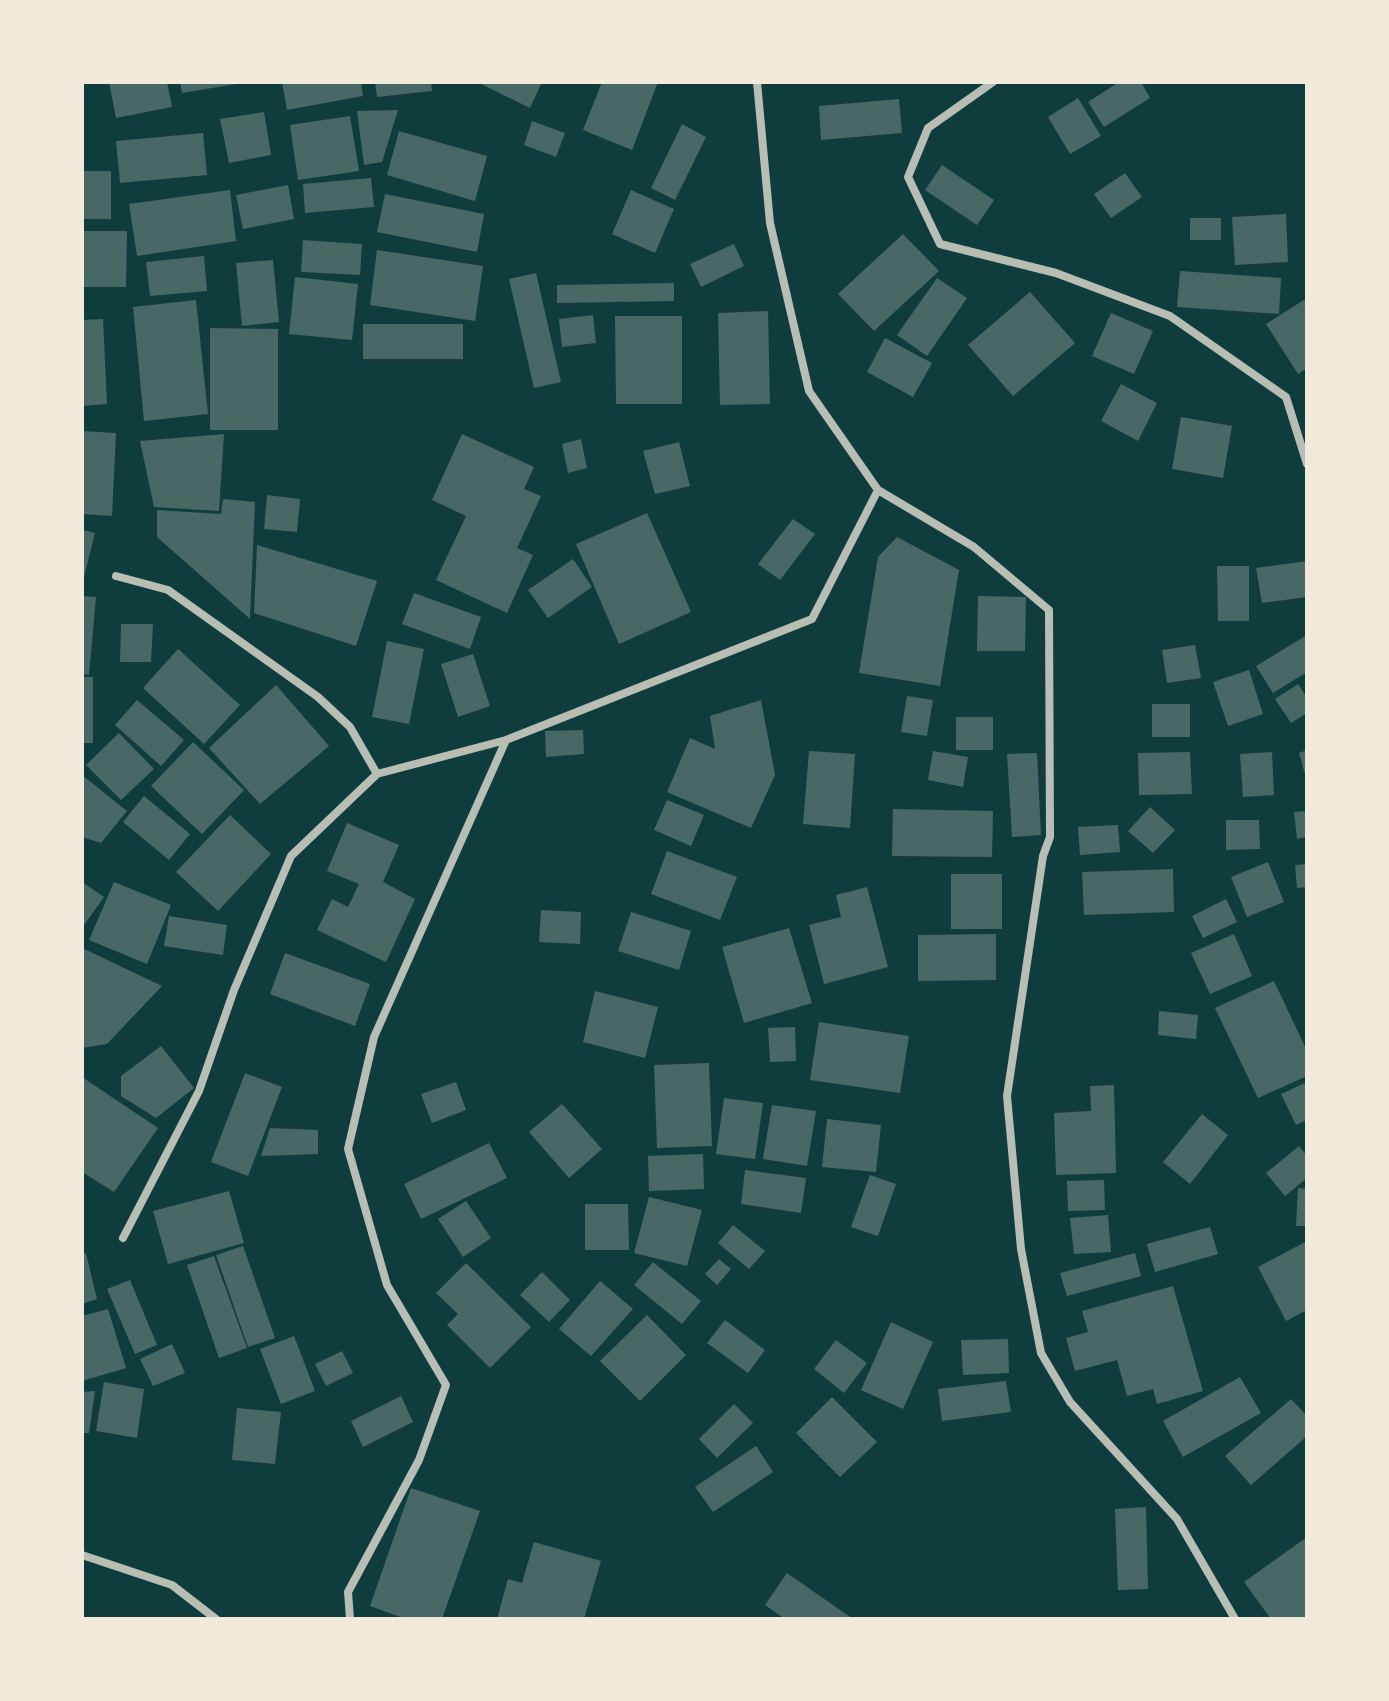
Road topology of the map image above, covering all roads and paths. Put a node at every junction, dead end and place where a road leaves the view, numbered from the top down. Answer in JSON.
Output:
{"nodes":[{"id":1,"x":757,"y":82,"type":"edge"},
{"id":2,"x":993,"y":82,"type":"edge"},
{"id":3,"x":1307,"y":464,"type":"edge"},
{"id":4,"x":878,"y":490,"type":"junction"},
{"id":5,"x":116,"y":576,"type":"dead end"},
{"id":6,"x":506,"y":740,"type":"junction"},
{"id":7,"x":377,"y":774,"type":"junction"},
{"id":8,"x":123,"y":1238,"type":"dead end"},
{"id":9,"x":82,"y":1555,"type":"edge"},
{"id":10,"x":216,"y":1619,"type":"edge"},
{"id":11,"x":350,"y":1619,"type":"edge"},
{"id":12,"x":1235,"y":1619,"type":"edge"}],
"edges":[{"from":1,"to":4,"type":"street"},
{"from":2,"to":3,"type":"street"},
{"from":4,"to":6,"type":"street"},
{"from":4,"to":12,"type":"street"},
{"from":5,"to":7,"type":"street"},
{"from":6,"to":7,"type":"street"},
{"from":6,"to":11,"type":"street"},
{"from":7,"to":8,"type":"street"},
{"from":9,"to":10,"type":"street"}]}
